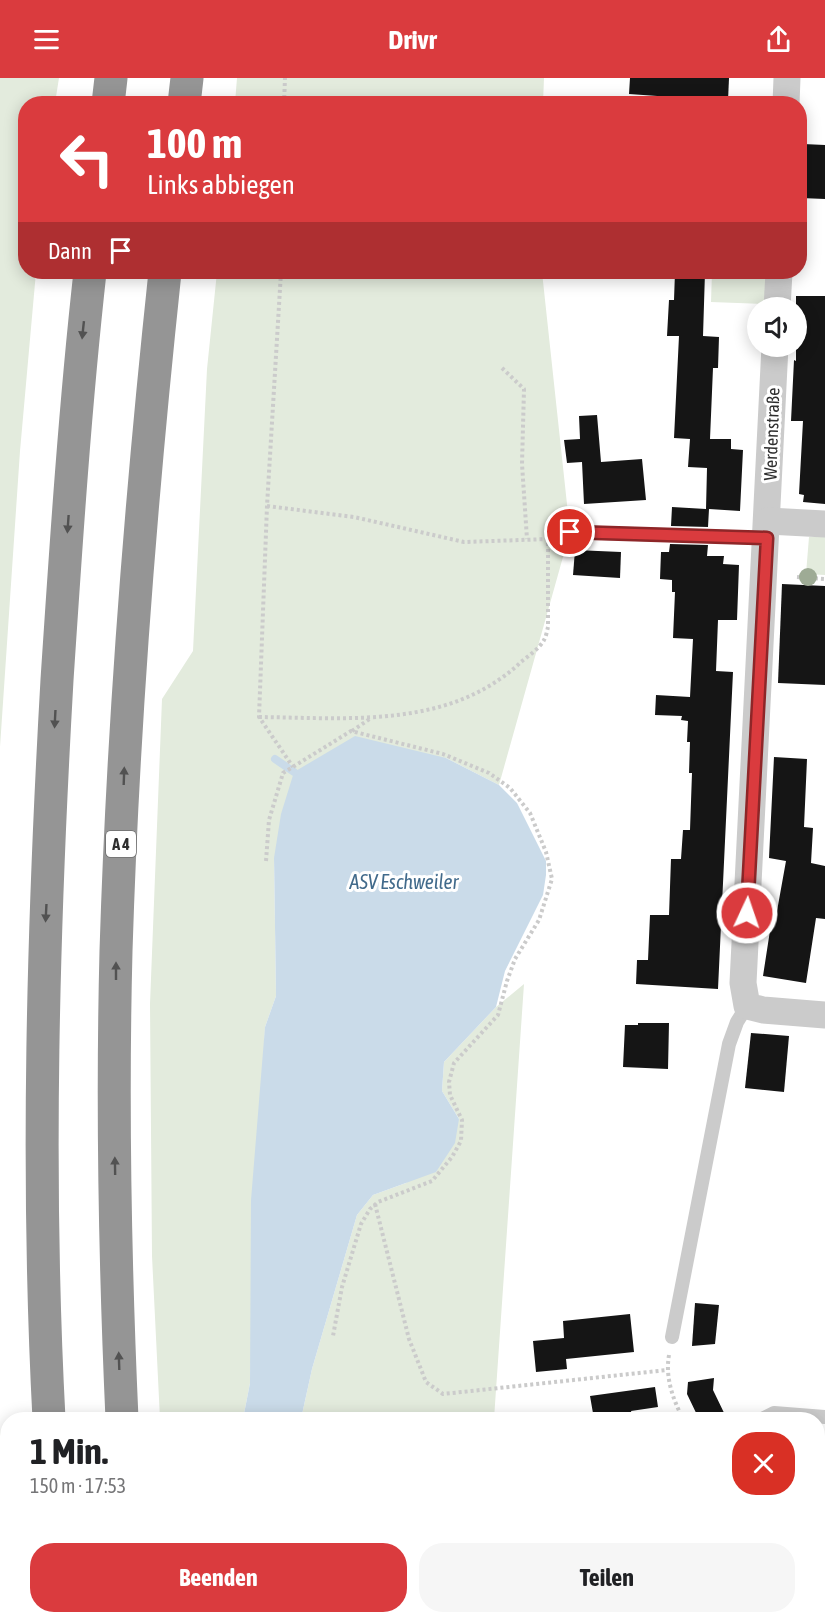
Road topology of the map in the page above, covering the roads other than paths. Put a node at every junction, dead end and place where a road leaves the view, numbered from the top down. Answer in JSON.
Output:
{"nodes":[{"id":1,"x":111,"y":78,"type":"edge"},
{"id":2,"x":187,"y":78,"type":"edge"},
{"id":3,"x":787,"y":78,"type":"edge"},
{"id":4,"x":109,"y":96,"type":"edge"},
{"id":5,"x":185,"y":96,"type":"edge"},
{"id":6,"x":786,"y":96,"type":"edge"},
{"id":7,"x":89,"y":279,"type":"edge"},
{"id":8,"x":164,"y":279,"type":"edge"},
{"id":9,"x":778,"y":279,"type":"edge"},
{"id":10,"x":777,"y":297,"type":"edge"},
{"id":11,"x":775,"y":357,"type":"edge"},
{"id":12,"x":825,"y":524,"type":"edge"},
{"id":13,"x":767,"y":529,"type":"junction"},
{"id":14,"x":570,"y":532,"type":"road end"},
{"id":15,"x":747,"y":1006,"type":"junction"},
{"id":16,"x":825,"y":1015,"type":"edge"},
{"id":17,"x":672,"y":1337,"type":"road end"},
{"id":18,"x":49,"y":1412,"type":"edge"},
{"id":19,"x":122,"y":1412,"type":"edge"}],
"edges":[{"from":1,"to":4,"type":"highway"},
{"from":2,"to":5,"type":"highway"},
{"from":3,"to":6,"type":"street"},
{"from":7,"to":18,"type":"highway","one_way":true},
{"from":19,"to":8,"type":"highway","number":"A 4","one_way":true},
{"from":9,"to":10,"type":"street"},
{"from":11,"to":13,"type":"street","name":"Werdenstraße"},
{"from":12,"to":13,"type":"street"},
{"from":13,"to":14,"type":"lane"},
{"from":13,"to":15,"type":"street","name":"Werdenstraße"},
{"from":15,"to":16,"type":"street"},
{"from":15,"to":17,"type":"lane"}]}
